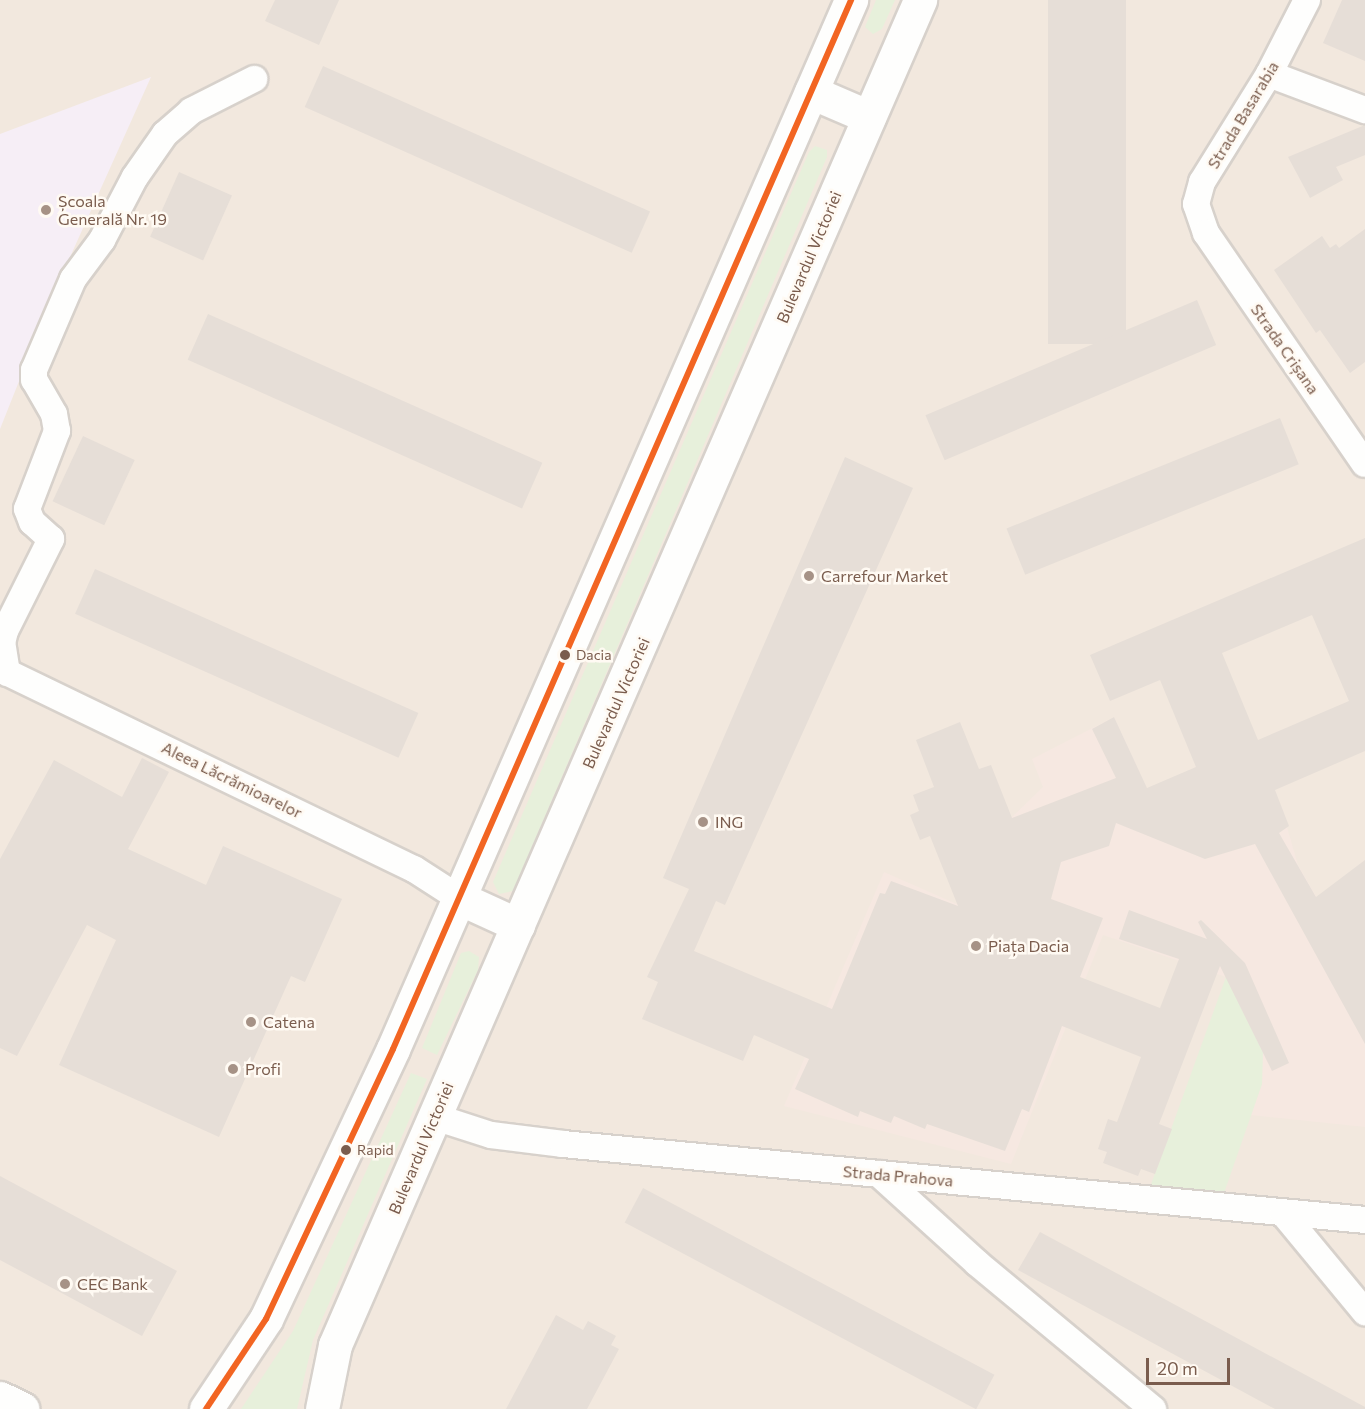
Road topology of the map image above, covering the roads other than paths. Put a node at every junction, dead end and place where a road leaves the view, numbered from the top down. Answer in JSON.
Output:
{"nodes":[{"id":1,"x":851,"y":0,"type":"edge"},
{"id":2,"x":920,"y":0,"type":"edge"},
{"id":3,"x":1307,"y":0,"type":"edge"},
{"id":4,"x":1269,"y":74,"type":"junction"},
{"id":5,"x":254,"y":79,"type":"dead end"},
{"id":6,"x":811,"y":92,"type":"junction"},
{"id":7,"x":1365,"y":110,"type":"edge"},
{"id":8,"x":869,"y":117,"type":"junction"},
{"id":9,"x":1206,"y":233,"type":"joint"},
{"id":10,"x":1365,"y":464,"type":"edge"},
{"id":11,"x":4,"y":671,"type":"edge"},
{"id":12,"x":459,"y":898,"type":"junction"},
{"id":13,"x":518,"y":925,"type":"junction"},
{"id":14,"x":435,"y":1117,"type":"junction"},
{"id":15,"x":879,"y":1174,"type":"junction"},
{"id":16,"x":1283,"y":1213,"type":"junction"},
{"id":17,"x":1365,"y":1221,"type":"edge"},
{"id":18,"x":1365,"y":1312,"type":"edge"},
{"id":19,"x":0,"y":1398,"type":"edge"},
{"id":20,"x":23,"y":1409,"type":"edge"},
{"id":21,"x":206,"y":1409,"type":"edge"},
{"id":22,"x":322,"y":1409,"type":"edge"},
{"id":23,"x":1153,"y":1409,"type":"edge"}],
"edges":[{"from":1,"to":6,"type":"main road"},
{"from":2,"to":8,"type":"main road","name":"Bulevardul Victoriei"},
{"from":3,"to":4,"type":"street","name":"Strada Basarabia"},
{"from":4,"to":7,"type":"street"},
{"from":4,"to":9,"type":"street","name":"Strada Basarabia"},
{"from":5,"to":11,"type":"street"},
{"from":6,"to":8,"type":"main road"},
{"from":6,"to":12,"type":"main road"},
{"from":8,"to":13,"type":"main road","name":"Bulevardul Victoriei"},
{"from":9,"to":10,"type":"street","name":"Strada Crișana"},
{"from":11,"to":12,"type":"street","name":"Aleea Lăcrămioarelor"},
{"from":12,"to":13,"type":"main road"},
{"from":12,"to":21,"type":"main road"},
{"from":13,"to":14,"type":"main road","name":"Bulevardul Victoriei"},
{"from":14,"to":15,"type":"street","name":"Strada Prahova"},
{"from":14,"to":22,"type":"main road","name":"Bulevardul Victoriei"},
{"from":15,"to":16,"type":"street","name":"Strada Prahova"},
{"from":15,"to":23,"type":"street"},
{"from":16,"to":17,"type":"street","name":"Strada Prahova"},
{"from":16,"to":18,"type":"street"},
{"from":19,"to":20,"type":"main road"}]}
